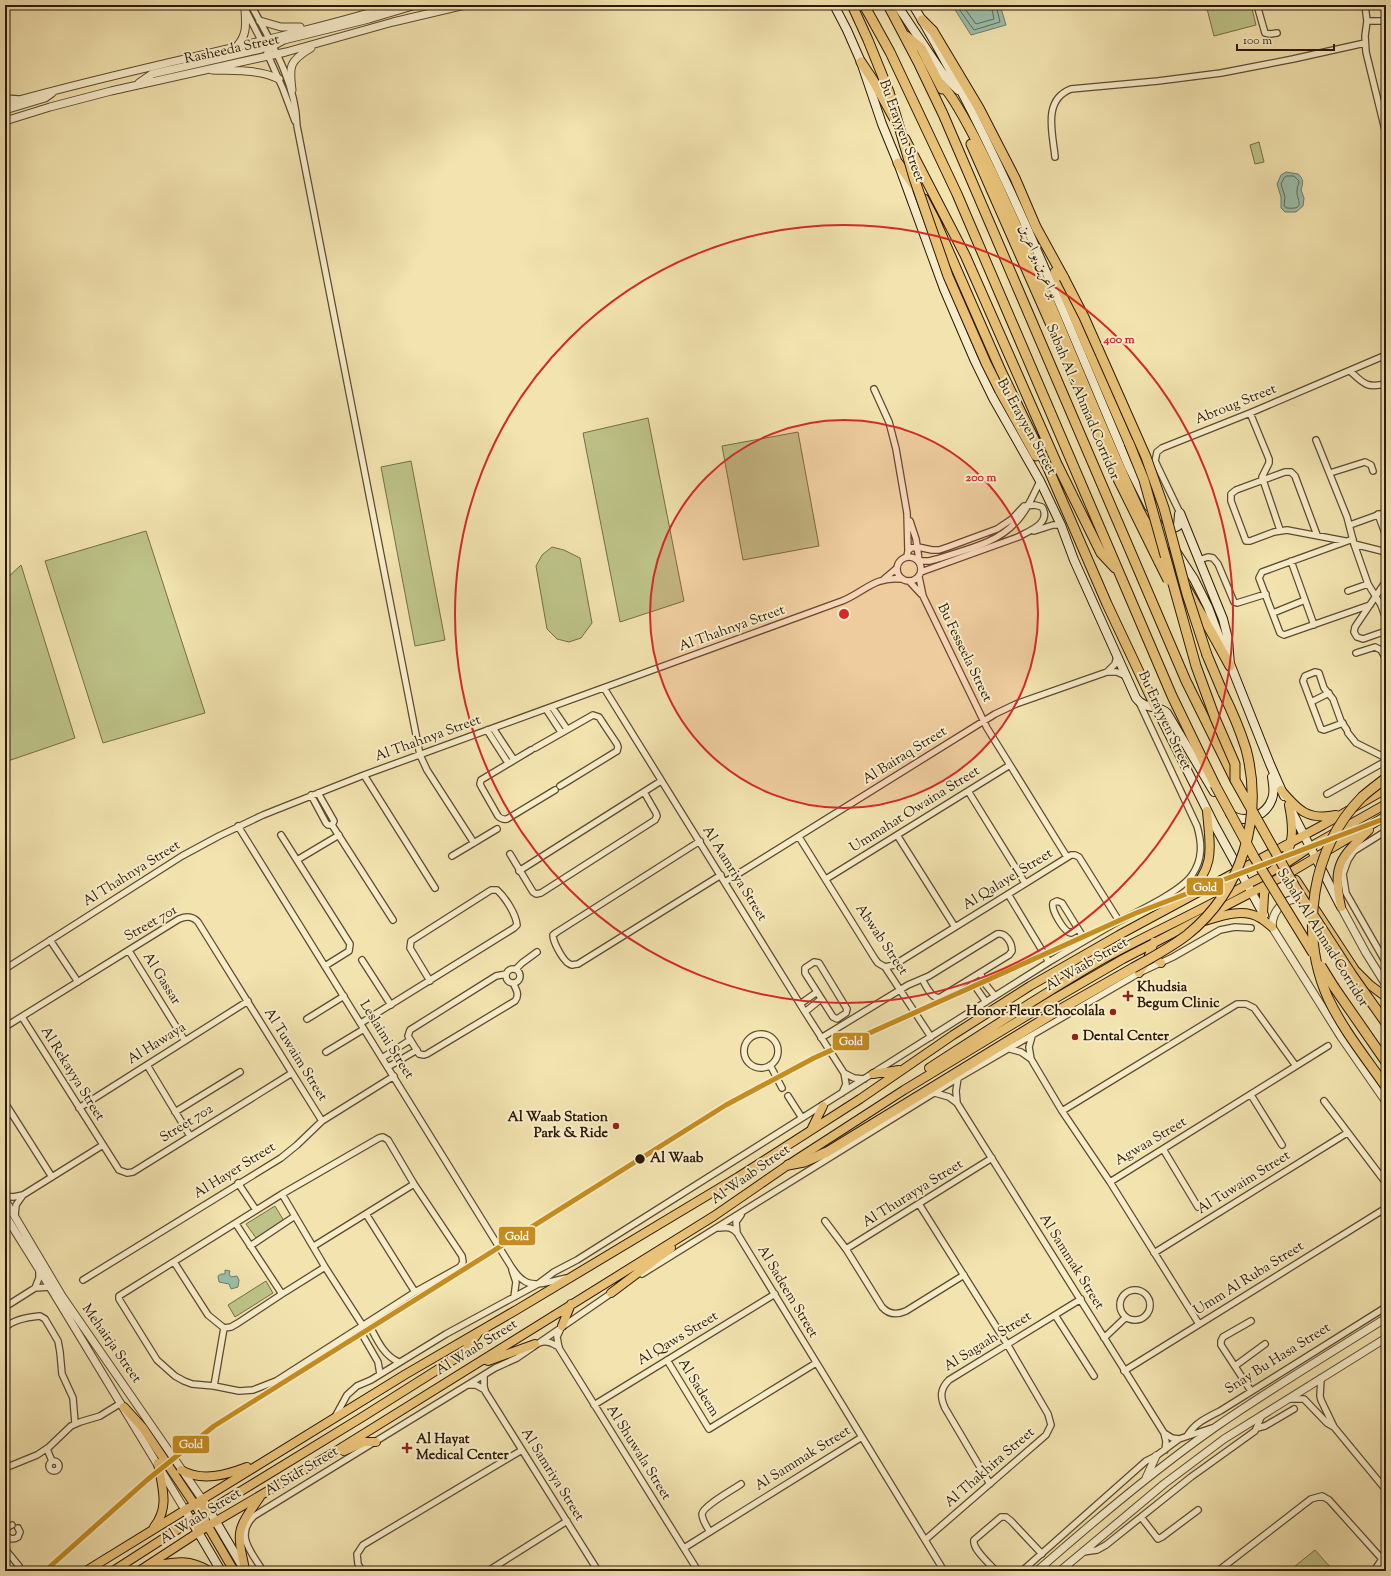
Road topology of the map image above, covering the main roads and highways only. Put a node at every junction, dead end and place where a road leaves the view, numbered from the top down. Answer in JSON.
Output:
{"nodes":[{"id":1,"x":834,"y":5,"type":"edge"},
{"id":2,"x":852,"y":5,"type":"edge"},
{"id":3,"x":864,"y":5,"type":"edge"},
{"id":4,"x":888,"y":5,"type":"edge"},
{"id":5,"x":897,"y":5,"type":"edge"},
{"id":6,"x":912,"y":5,"type":"edge"},
{"id":7,"x":922,"y":20,"type":"junction"},
{"id":8,"x":905,"y":35,"type":"junction"},
{"id":9,"x":861,"y":62,"type":"junction"},
{"id":10,"x":939,"y":83,"type":"junction"},
{"id":11,"x":962,"y":92,"type":"junction"},
{"id":12,"x":898,"y":163,"type":"junction"},
{"id":13,"x":1041,"y":234,"type":"junction"},
{"id":14,"x":1059,"y":495,"type":"junction"},
{"id":15,"x":1159,"y":526,"type":"junction"},
{"id":16,"x":1118,"y":570,"type":"junction"},
{"id":17,"x":1207,"y":655,"type":"junction"},
{"id":18,"x":1230,"y":666,"type":"junction"},
{"id":19,"x":1156,"y":708,"type":"junction"},
{"id":20,"x":1270,"y":764,"type":"junction"},
{"id":21,"x":1386,"y":778,"type":"edge"},
{"id":22,"x":1235,"y":780,"type":"junction"},
{"id":23,"x":1215,"y":785,"type":"joint"},
{"id":24,"x":1386,"y":789,"type":"edge"},
{"id":25,"x":1281,"y":790,"type":"junction"},
{"id":26,"x":1386,"y":804,"type":"edge"},
{"id":27,"x":1289,"y":805,"type":"junction"},
{"id":28,"x":1225,"y":810,"type":"junction"},
{"id":29,"x":1207,"y":811,"type":"junction"},
{"id":30,"x":1345,"y":814,"type":"junction"},
{"id":31,"x":1383,"y":818,"type":"edge"},
{"id":32,"x":1303,"y":836,"type":"junction"},
{"id":33,"x":1320,"y":841,"type":"junction"},
{"id":34,"x":1291,"y":842,"type":"junction"},
{"id":35,"x":1309,"y":847,"type":"junction"},
{"id":36,"x":1331,"y":849,"type":"junction"},
{"id":37,"x":1315,"y":858,"type":"junction"},
{"id":38,"x":1257,"y":862,"type":"junction"},
{"id":39,"x":1280,"y":866,"type":"junction"},
{"id":40,"x":1239,"y":871,"type":"junction"},
{"id":41,"x":1290,"y":872,"type":"junction"},
{"id":42,"x":1228,"y":876,"type":"junction"},
{"id":43,"x":1267,"y":884,"type":"junction"},
{"id":44,"x":1247,"y":885,"type":"junction"},
{"id":45,"x":1237,"y":890,"type":"junction"},
{"id":46,"x":1251,"y":893,"type":"junction"},
{"id":47,"x":1186,"y":898,"type":"junction"},
{"id":48,"x":1263,"y":914,"type":"junction"},
{"id":49,"x":1181,"y":928,"type":"junction"},
{"id":50,"x":1154,"y":942,"type":"junction"},
{"id":51,"x":1150,"y":954,"type":"junction"},
{"id":52,"x":1161,"y":963,"type":"road end"},
{"id":53,"x":1136,"y":971,"type":"junction"},
{"id":54,"x":1386,"y":997,"type":"edge"},
{"id":55,"x":1386,"y":1023,"type":"edge"},
{"id":56,"x":1386,"y":1062,"type":"edge"},
{"id":57,"x":904,"y":1069,"type":"junction"},
{"id":58,"x":873,"y":1074,"type":"road end"},
{"id":59,"x":1386,"y":1087,"type":"edge"},
{"id":60,"x":904,"y":1090,"type":"junction"},
{"id":61,"x":823,"y":1106,"type":"road end"},
{"id":62,"x":811,"y":1130,"type":"junction"},
{"id":63,"x":788,"y":1165,"type":"junction"},
{"id":64,"x":714,"y":1216,"type":"junction"},
{"id":65,"x":611,"y":1293,"type":"road end"},
{"id":66,"x":571,"y":1304,"type":"junction"},
{"id":67,"x":562,"y":1326,"type":"road end"},
{"id":68,"x":480,"y":1331,"type":"junction"},
{"id":69,"x":535,"y":1344,"type":"road end"},
{"id":70,"x":470,"y":1368,"type":"junction"},
{"id":71,"x":123,"y":1405,"type":"road end"},
{"id":72,"x":376,"y":1442,"type":"road end"},
{"id":73,"x":333,"y":1453,"type":"junction"},
{"id":74,"x":263,"y":1461,"type":"junction"},
{"id":75,"x":158,"y":1463,"type":"road end"},
{"id":76,"x":181,"y":1470,"type":"road end"},
{"id":77,"x":261,"y":1495,"type":"junction"},
{"id":78,"x":202,"y":1499,"type":"junction"},
{"id":79,"x":194,"y":1504,"type":"junction"},
{"id":80,"x":185,"y":1510,"type":"junction"},
{"id":81,"x":210,"y":1510,"type":"junction"},
{"id":82,"x":201,"y":1516,"type":"junction"},
{"id":83,"x":192,"y":1521,"type":"junction"},
{"id":84,"x":217,"y":1521,"type":"junction"},
{"id":85,"x":208,"y":1526,"type":"junction"},
{"id":86,"x":199,"y":1532,"type":"junction"},
{"id":87,"x":145,"y":1535,"type":"junction"},
{"id":88,"x":141,"y":1570,"type":"edge"},
{"id":89,"x":245,"y":1570,"type":"edge"},
{"id":90,"x":86,"y":1571,"type":"edge"},
{"id":91,"x":113,"y":1571,"type":"edge"},
{"id":92,"x":209,"y":1571,"type":"edge"},
{"id":93,"x":221,"y":1571,"type":"edge"},
{"id":94,"x":234,"y":1571,"type":"edge"}],
"edges":[{"from":1,"to":9,"type":"main road","name":"Bu Erayyen Street"},
{"from":2,"to":14,"type":"highway","bridge":true},
{"from":3,"to":16,"type":"highway","name":"Bu Erayyen Street"},
{"from":4,"to":8,"type":"highway"},
{"from":5,"to":11,"type":"main road"},
{"from":6,"to":7,"type":"main road"},
{"from":7,"to":11,"type":"main road"},
{"from":7,"to":13,"type":"highway"},
{"from":8,"to":10,"type":"highway"},
{"from":8,"to":22,"type":"highway","name":"Sabah Al - Ahmad Corridor"},
{"from":9,"to":12,"type":"main road","name":"Bu Erayyen Street"},
{"from":9,"to":16,"type":"highway"},
{"from":10,"to":17,"type":"highway","name":"بو اعرين,بو اعرين","bridge":true},
{"from":10,"to":18,"type":"highway"},
{"from":11,"to":15,"type":"main road"},
{"from":12,"to":14,"type":"highway"},
{"from":12,"to":19,"type":"main road","name":"Bu Erayyen Street"},
{"from":13,"to":17,"type":"highway","bridge":true},
{"from":13,"to":22,"type":"highway","bridge":true},
{"from":14,"to":19,"type":"highway"},
{"from":15,"to":18,"type":"main road"},
{"from":15,"to":18,"type":"main road"},
{"from":16,"to":23,"type":"highway","name":"Bu Erayyen Street"},
{"from":17,"to":53,"type":"highway","bridge":true},
{"from":18,"to":20,"type":"main road"},
{"from":19,"to":28,"type":"main road"},
{"from":19,"to":29,"type":"main road","name":"Bu Erayyen Street"},
{"from":20,"to":25,"type":"main road"},
{"from":20,"to":28,"type":"main road"},
{"from":21,"to":59,"type":"highway","bridge":true},
{"from":22,"to":55,"type":"highway","name":"Sabah Al Ahmad Corridor","bridge":true},
{"from":23,"to":38,"type":"highway","name":"Sabah Al Ahmad Corridor","bridge":true},
{"from":24,"to":30,"type":"main road","name":"Al Waab Street"},
{"from":25,"to":27,"type":"main road"},
{"from":25,"to":30,"type":"main road"},
{"from":26,"to":33,"type":"main road"},
{"from":27,"to":32,"type":"main road"},
{"from":27,"to":34,"type":"main road"},
{"from":28,"to":38,"type":"main road"},
{"from":29,"to":40,"type":"main road","name":"Bu Erayyen Street"},
{"from":29,"to":47,"type":"main road"},
{"from":30,"to":32,"type":"main road","name":"Al Waab Street"},
{"from":31,"to":36,"type":"main road","name":"Al Waab Street"},
{"from":31,"to":37,"type":"main road","name":"Sabah Al Ahmad Corridor"},
{"from":32,"to":34,"type":"main road","name":"Al Waab Street"},
{"from":32,"to":35,"type":"main road","name":"Sabah Al Ahmad Corridor"},
{"from":33,"to":35,"type":"main road"},
{"from":33,"to":36,"type":"main road"},
{"from":34,"to":38,"type":"main road","name":"Al Waab Street"},
{"from":34,"to":39,"type":"main road"},
{"from":35,"to":37,"type":"main road","name":"Sabah Al Ahmad Corridor"},
{"from":35,"to":39,"type":"main road"},
{"from":36,"to":37,"type":"main road","name":"Al Waab Street"},
{"from":37,"to":39,"type":"main road"},
{"from":37,"to":41,"type":"main road","name":"Al Waab Street"},
{"from":38,"to":39,"type":"main road"},
{"from":38,"to":40,"type":"main road","name":"Al Waab Street"},
{"from":38,"to":56,"type":"highway","name":"Sabah Al Ahmad Corridor","bridge":true},
{"from":39,"to":40,"type":"main road"},
{"from":39,"to":41,"type":"main road"},
{"from":39,"to":43,"type":"main road"},
{"from":39,"to":44,"type":"main road"},
{"from":40,"to":42,"type":"main road","name":"Al Waab Street"},
{"from":40,"to":44,"type":"main road"},
{"from":41,"to":43,"type":"main road","name":"Al Waab Street"},
{"from":41,"to":54,"type":"main road"},
{"from":42,"to":45,"type":"main road"},
{"from":42,"to":47,"type":"main road","name":"Al Waab Street"},
{"from":43,"to":46,"type":"main road","name":"Al Waab Street"},
{"from":43,"to":48,"type":"main road"},
{"from":44,"to":45,"type":"main road"},
{"from":44,"to":46,"type":"main road"},
{"from":45,"to":60,"type":"main road"},
{"from":46,"to":48,"type":"main road"},
{"from":46,"to":49,"type":"main road","name":"Al Waab Street"},
{"from":47,"to":57,"type":"main road","name":"Al Waab Street"},
{"from":48,"to":49,"type":"main road"},
{"from":49,"to":50,"type":"main road","name":"Al Waab Street"},
{"from":50,"to":51,"type":"main road"},
{"from":50,"to":60,"type":"main road","name":"Al Waab Street"},
{"from":51,"to":52,"type":"main road"},
{"from":51,"to":53,"type":"main road"},
{"from":53,"to":63,"type":"highway"},
{"from":57,"to":58,"type":"main road"},
{"from":57,"to":62,"type":"main road","name":"Al Waab Street"},
{"from":60,"to":63,"type":"main road","name":"Al Waab Street"},
{"from":61,"to":62,"type":"main road"},
{"from":62,"to":68,"type":"main road","name":"Al Waab Street"},
{"from":63,"to":64,"type":"main road","name":"Al Waab Street"},
{"from":64,"to":65,"type":"main road"},
{"from":64,"to":66,"type":"main road","name":"Al Waab Street"},
{"from":66,"to":67,"type":"main road"},
{"from":66,"to":70,"type":"main road","name":"Al Waab Street"},
{"from":68,"to":74,"type":"main road","name":"Al Waab Street"},
{"from":68,"to":81,"type":"main road"},
{"from":69,"to":70,"type":"main road"},
{"from":70,"to":73,"type":"main road","name":"Al Waab Street"},
{"from":71,"to":79,"type":"main road"},
{"from":72,"to":73,"type":"main road"},
{"from":73,"to":77,"type":"main road","name":"Al Waab Street"},
{"from":74,"to":76,"type":"main road"},
{"from":74,"to":78,"type":"main road","name":"Al Waab Street"},
{"from":75,"to":87,"type":"main road"},
{"from":77,"to":84,"type":"main road","name":"Al Waab Street"},
{"from":77,"to":89,"type":"main road"},
{"from":78,"to":79,"type":"main road","name":"Al Waab Street"},
{"from":78,"to":81,"type":"main road"},
{"from":78,"to":82,"type":"main road"},
{"from":79,"to":80,"type":"main road","name":"Al Waab Street"},
{"from":79,"to":82,"type":"main road"},
{"from":80,"to":82,"type":"main road"},
{"from":80,"to":83,"type":"main road"},
{"from":80,"to":87,"type":"main road","name":"Al Waab Street"},
{"from":81,"to":82,"type":"main road"},
{"from":81,"to":84,"type":"main road"},
{"from":82,"to":83,"type":"main road"},
{"from":82,"to":84,"type":"main road"},
{"from":82,"to":85,"type":"main road"},
{"from":82,"to":86,"type":"main road"},
{"from":83,"to":86,"type":"main road"},
{"from":83,"to":91,"type":"main road"},
{"from":84,"to":85,"type":"main road","name":"Al Waab Street"},
{"from":84,"to":89,"type":"main road"},
{"from":85,"to":86,"type":"main road","name":"Al Waab Street"},
{"from":85,"to":94,"type":"main road"},
{"from":86,"to":88,"type":"main road","name":"Al Waab Street"},
{"from":86,"to":93,"type":"main road"},
{"from":87,"to":90,"type":"main road","name":"Al Waab Street"},
{"from":88,"to":92,"type":"main road"}]}
